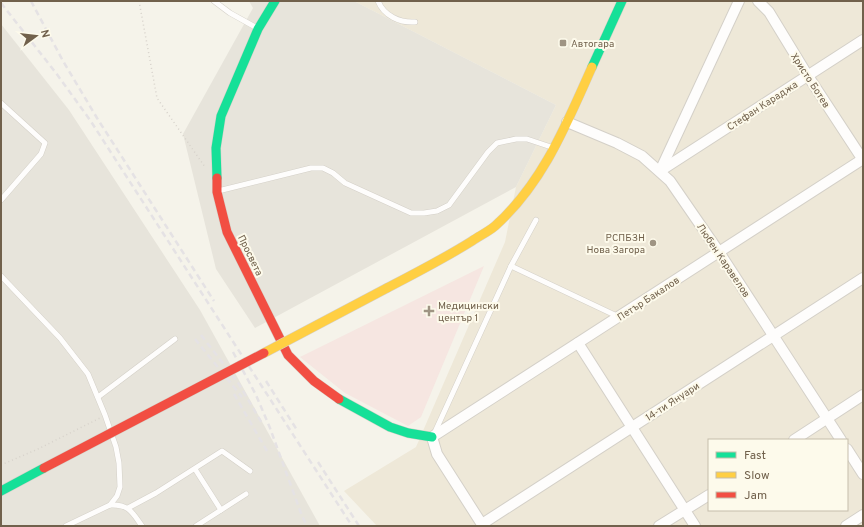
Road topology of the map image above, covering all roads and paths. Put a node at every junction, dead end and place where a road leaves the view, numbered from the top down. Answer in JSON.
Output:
{"nodes":[{"id":1,"x":140,"y":1,"type":"edge"},
{"id":2,"x":214,"y":1,"type":"edge"},
{"id":3,"x":275,"y":1,"type":"edge"},
{"id":4,"x":378,"y":1,"type":"edge"},
{"id":5,"x":622,"y":1,"type":"edge"},
{"id":6,"x":739,"y":1,"type":"edge"},
{"id":7,"x":758,"y":1,"type":"edge"},
{"id":8,"x":415,"y":22,"type":"dead end"},
{"id":9,"x":258,"y":29,"type":"junction"},
{"id":10,"x":863,"y":40,"type":"edge"},
{"id":11,"x":808,"y":76,"type":"junction"},
{"id":12,"x":1,"y":103,"type":"edge"},
{"id":13,"x":567,"y":122,"type":"junction"},
{"id":14,"x":555,"y":148,"type":"junction"},
{"id":15,"x":863,"y":159,"type":"edge"},
{"id":16,"x":660,"y":171,"type":"junction"},
{"id":17,"x":216,"y":176,"type":"junction"},
{"id":18,"x":217,"y":192,"type":"junction"},
{"id":19,"x":1,"y":200,"type":"edge"},
{"id":20,"x":536,"y":220,"type":"dead end"},
{"id":21,"x":720,"y":252,"type":"junction"},
{"id":22,"x":511,"y":266,"type":"junction"},
{"id":23,"x":1,"y":276,"type":"edge"},
{"id":24,"x":863,"y":278,"type":"edge"},
{"id":25,"x":619,"y":317,"type":"junction"},
{"id":26,"x":774,"y":336,"type":"junction"},
{"id":27,"x":175,"y":339,"type":"dead end"},
{"id":28,"x":578,"y":343,"type":"junction"},
{"id":29,"x":863,"y":395,"type":"edge"},
{"id":30,"x":98,"y":397,"type":"junction"},
{"id":31,"x":105,"y":415,"type":"junction"},
{"id":32,"x":827,"y":419,"type":"junction"},
{"id":33,"x":632,"y":427,"type":"junction"},
{"id":34,"x":432,"y":437,"type":"junction"},
{"id":35,"x":796,"y":439,"type":"edge"},
{"id":36,"x":840,"y":439,"type":"edge"},
{"id":37,"x":848,"y":451,"type":"edge"},
{"id":38,"x":1,"y":465,"type":"edge"},
{"id":39,"x":194,"y":469,"type":"junction"},
{"id":40,"x":250,"y":471,"type":"dead end"},
{"id":41,"x":863,"y":474,"type":"edge"},
{"id":42,"x":1,"y":491,"type":"edge"},
{"id":43,"x":246,"y":494,"type":"dead end"},
{"id":44,"x":708,"y":495,"type":"edge"},
{"id":45,"x":110,"y":505,"type":"junction"},
{"id":46,"x":128,"y":508,"type":"junction"},
{"id":47,"x":221,"y":510,"type":"junction"},
{"id":48,"x":685,"y":510,"type":"junction"},
{"id":49,"x":863,"y":515,"type":"edge"},
{"id":50,"x":482,"y":525,"type":"edge"},
{"id":51,"x":66,"y":526,"type":"edge"},
{"id":52,"x":142,"y":526,"type":"edge"},
{"id":53,"x":196,"y":526,"type":"edge"},
{"id":54,"x":659,"y":526,"type":"edge"},
{"id":55,"x":695,"y":526,"type":"edge"},
{"id":56,"x":846,"y":526,"type":"edge"}],
"edges":[{"from":1,"to":17,"type":"path"},
{"from":2,"to":9,"type":"lane"},
{"from":3,"to":9,"type":"main road","name":"Просвета"},
{"from":4,"to":8,"type":"lane"},
{"from":5,"to":13,"type":"main road"},
{"from":6,"to":16,"type":"street"},
{"from":7,"to":11,"type":"street","name":"Христо Ботев"},
{"from":9,"to":17,"type":"main road","name":"Просвета"},
{"from":10,"to":11,"type":"street","name":"Стефан Караджа"},
{"from":11,"to":15,"type":"street","name":"Христо Ботев"},
{"from":11,"to":16,"type":"street","name":"Стефан Караджа"},
{"from":12,"to":19,"type":"lane"},
{"from":13,"to":14,"type":"main road"},
{"from":13,"to":16,"type":"street","name":"Любен Каравелов"},
{"from":14,"to":18,"type":"lane"},
{"from":14,"to":42,"type":"main road","bridge":true},
{"from":15,"to":21,"type":"street","name":"Петър Бакалов"},
{"from":16,"to":21,"type":"street","name":"Любен Каравелов"},
{"from":17,"to":18,"type":"main road","name":"Просвета"},
{"from":18,"to":34,"type":"main road","name":"Просвета"},
{"from":20,"to":22,"type":"lane"},
{"from":21,"to":25,"type":"street","name":"Петър Бакалов"},
{"from":21,"to":26,"type":"street","name":"Любен Каравелов"},
{"from":22,"to":25,"type":"lane"},
{"from":22,"to":34,"type":"lane"},
{"from":23,"to":30,"type":"lane"},
{"from":24,"to":26,"type":"street","name":"14-ти Януари"},
{"from":25,"to":28,"type":"street","name":"Петър Бакалов"},
{"from":26,"to":32,"type":"street","name":"Любен Каравелов"},
{"from":26,"to":33,"type":"street","name":"14-ти Януари"},
{"from":27,"to":30,"type":"lane"},
{"from":28,"to":33,"type":"street"},
{"from":28,"to":34,"type":"street","name":"Петър Бакалов"},
{"from":29,"to":32,"type":"street"},
{"from":30,"to":31,"type":"lane"},
{"from":31,"to":38,"type":"path"},
{"from":31,"to":45,"type":"lane"},
{"from":32,"to":35,"type":"street"},
{"from":32,"to":36,"type":"street","name":"Любен Каравелов"},
{"from":33,"to":48,"type":"street"},
{"from":33,"to":50,"type":"street","name":"14-ти Януари"},
{"from":34,"to":50,"type":"street"},
{"from":37,"to":41,"type":"street"},
{"from":39,"to":40,"type":"lane"},
{"from":39,"to":46,"type":"lane"},
{"from":39,"to":47,"type":"lane"},
{"from":43,"to":47,"type":"lane"},
{"from":44,"to":48,"type":"street"},
{"from":45,"to":46,"type":"lane"},
{"from":45,"to":51,"type":"lane"},
{"from":46,"to":52,"type":"lane"},
{"from":47,"to":53,"type":"lane"},
{"from":48,"to":54,"type":"street"},
{"from":48,"to":55,"type":"street"},
{"from":49,"to":56,"type":"street"}]}
